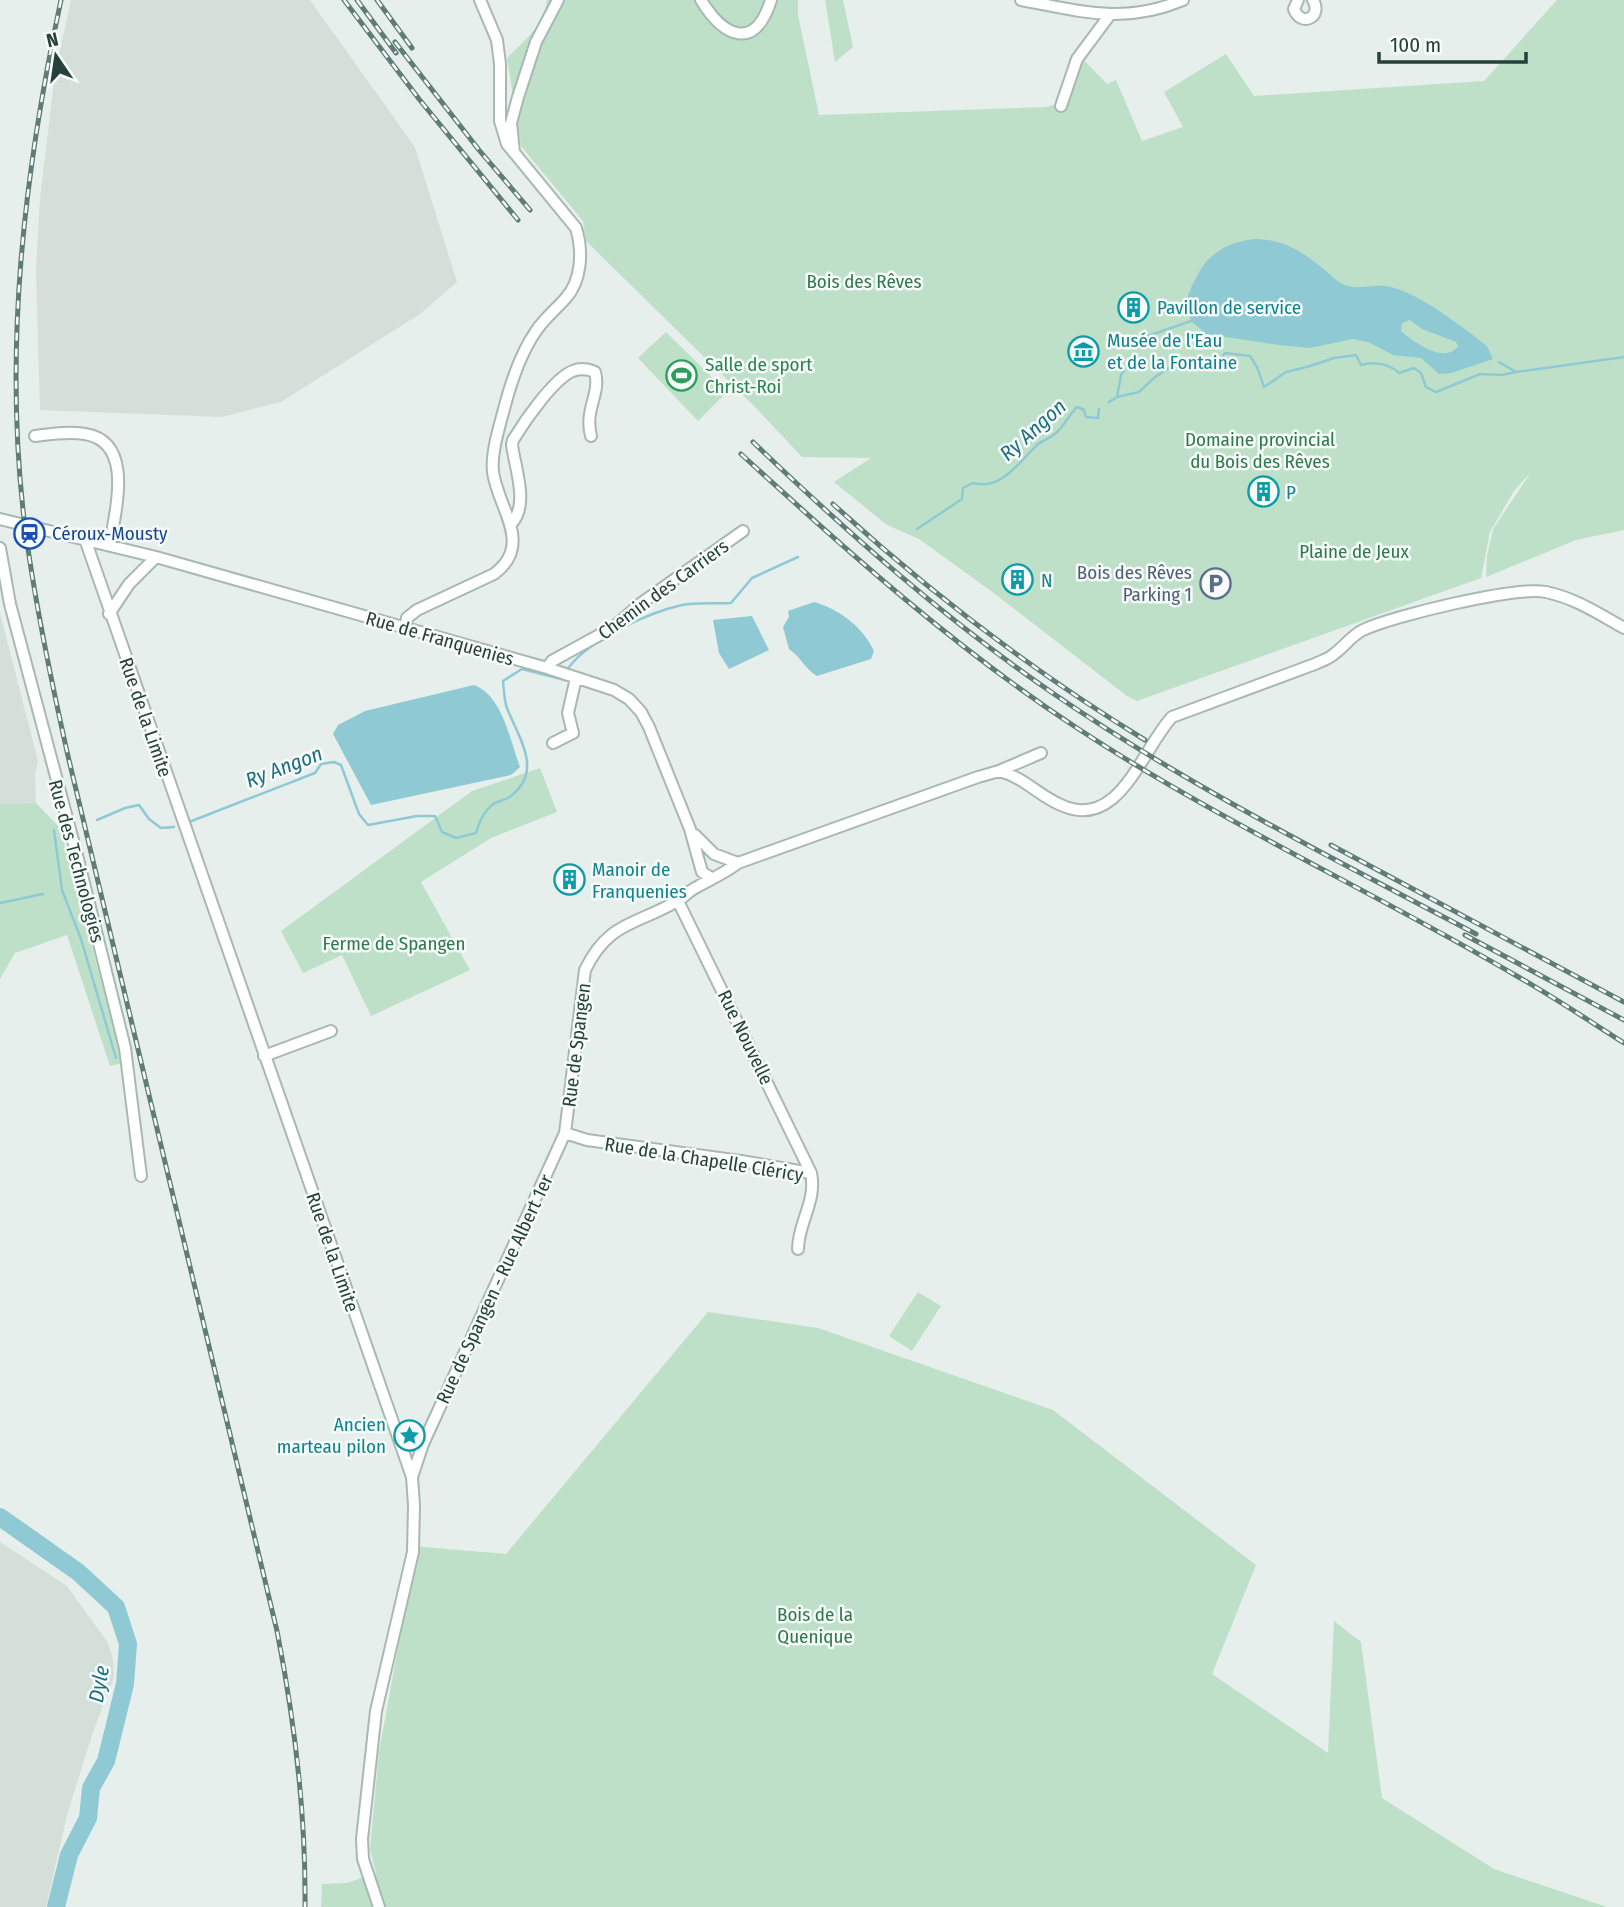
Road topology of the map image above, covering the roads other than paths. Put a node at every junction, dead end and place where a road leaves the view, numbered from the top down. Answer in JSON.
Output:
{"nodes":[{"id":1,"x":480,"y":0,"type":"edge"},
{"id":2,"x":558,"y":0,"type":"edge"},
{"id":3,"x":701,"y":0,"type":"edge"},
{"id":4,"x":771,"y":0,"type":"edge"},
{"id":5,"x":1021,"y":0,"type":"edge"},
{"id":6,"x":1183,"y":0,"type":"edge"},
{"id":7,"x":1298,"y":0,"type":"edge"},
{"id":8,"x":1313,"y":0,"type":"edge"},
{"id":9,"x":1109,"y":16,"type":"junction"},
{"id":10,"x":1061,"y":106,"type":"dead end"},
{"id":11,"x":514,"y":152,"type":"junction"},
{"id":12,"x":35,"y":436,"type":"dead end"},
{"id":13,"x":591,"y":436,"type":"dead end"},
{"id":14,"x":0,"y":519,"type":"edge"},
{"id":15,"x":512,"y":523,"type":"junction"},
{"id":16,"x":743,"y":531,"type":"dead end"},
{"id":17,"x":85,"y":539,"type":"junction"},
{"id":18,"x":110,"y":544,"type":"junction"},
{"id":19,"x":0,"y":548,"type":"edge"},
{"id":20,"x":156,"y":556,"type":"junction"},
{"id":21,"x":109,"y":614,"type":"junction"},
{"id":22,"x":405,"y":628,"type":"junction"},
{"id":23,"x":1624,"y":628,"type":"edge"},
{"id":24,"x":547,"y":668,"type":"junction"},
{"id":25,"x":576,"y":678,"type":"junction"},
{"id":26,"x":553,"y":743,"type":"dead end"},
{"id":27,"x":1041,"y":753,"type":"dead end"},
{"id":28,"x":999,"y":771,"type":"junction"},
{"id":29,"x":690,"y":829,"type":"junction"},
{"id":30,"x":718,"y":856,"type":"junction"},
{"id":31,"x":738,"y":863,"type":"junction"},
{"id":32,"x":705,"y":871,"type":"junction"},
{"id":33,"x":724,"y":871,"type":"junction"},
{"id":34,"x":678,"y":901,"type":"junction"},
{"id":35,"x":331,"y":1031,"type":"dead end"},
{"id":36,"x":264,"y":1056,"type":"junction"},
{"id":37,"x":565,"y":1133,"type":"junction"},
{"id":38,"x":811,"y":1173,"type":"junction"},
{"id":39,"x":141,"y":1176,"type":"dead end"},
{"id":40,"x":798,"y":1249,"type":"dead end"},
{"id":41,"x":423,"y":1444,"type":"junction"},
{"id":42,"x":403,"y":1448,"type":"junction"},
{"id":43,"x":412,"y":1477,"type":"junction"},
{"id":44,"x":379,"y":1907,"type":"edge"}],
"edges":[{"from":1,"to":11,"type":"street"},
{"from":2,"to":11,"type":"street"},
{"from":3,"to":4,"type":"street"},
{"from":5,"to":9,"type":"street"},
{"from":6,"to":9,"type":"street"},
{"from":7,"to":8,"type":"street"},
{"from":9,"to":10,"type":"street"},
{"from":11,"to":15,"type":"street"},
{"from":12,"to":18,"type":"street"},
{"from":13,"to":15,"type":"street"},
{"from":14,"to":17,"type":"street","name":"Rue de Franquenies"},
{"from":15,"to":22,"type":"street"},
{"from":16,"to":24,"type":"street","name":"Chemin des Carriers"},
{"from":17,"to":18,"type":"street","name":"Rue de Franquenies"},
{"from":17,"to":21,"type":"street","name":"Rue de la Limite"},
{"from":18,"to":20,"type":"street","name":"Rue de Franquenies"},
{"from":19,"to":39,"type":"street","name":"Rue des Technologies"},
{"from":20,"to":21,"type":"street"},
{"from":20,"to":22,"type":"street","name":"Rue de Franquenies"},
{"from":21,"to":36,"type":"street","name":"Rue de la Limite"},
{"from":22,"to":24,"type":"street","name":"Rue de Franquenies"},
{"from":23,"to":28,"type":"street"},
{"from":24,"to":25,"type":"street","name":"Rue de Franquenies"},
{"from":25,"to":26,"type":"street"},
{"from":25,"to":29,"type":"street","name":"Rue de Franquenies"},
{"from":27,"to":28,"type":"street"},
{"from":28,"to":31,"type":"street"},
{"from":29,"to":30,"type":"street","name":"Rue de Franquenies"},
{"from":29,"to":32,"type":"street","name":"Rue de Franquenies"},
{"from":30,"to":31,"type":"street"},
{"from":30,"to":32,"type":"street"},
{"from":30,"to":33,"type":"street"},
{"from":31,"to":33,"type":"street"},
{"from":32,"to":33,"type":"street"},
{"from":32,"to":34,"type":"street","name":"Rue de Spangen"},
{"from":34,"to":37,"type":"street","name":"Rue de Spangen"},
{"from":34,"to":38,"type":"street","name":"Rue Nouvelle"},
{"from":35,"to":36,"type":"street"},
{"from":36,"to":42,"type":"street","name":"Rue de la Limite"},
{"from":37,"to":38,"type":"street","name":"Rue de la Chapelle Cléricy"},
{"from":37,"to":41,"type":"street","name":"Rue de Spangen - Rue Albert 1er"},
{"from":38,"to":40,"type":"street","name":"Rue de la Chapelle Cléricy"},
{"from":41,"to":42,"type":"street"},
{"from":41,"to":43,"type":"street","name":"Rue de Spangen - Rue Albert 1er"},
{"from":42,"to":43,"type":"street","name":"Rue de la Limite"},
{"from":43,"to":44,"type":"street","name":"Rue de la Limite"}]}
